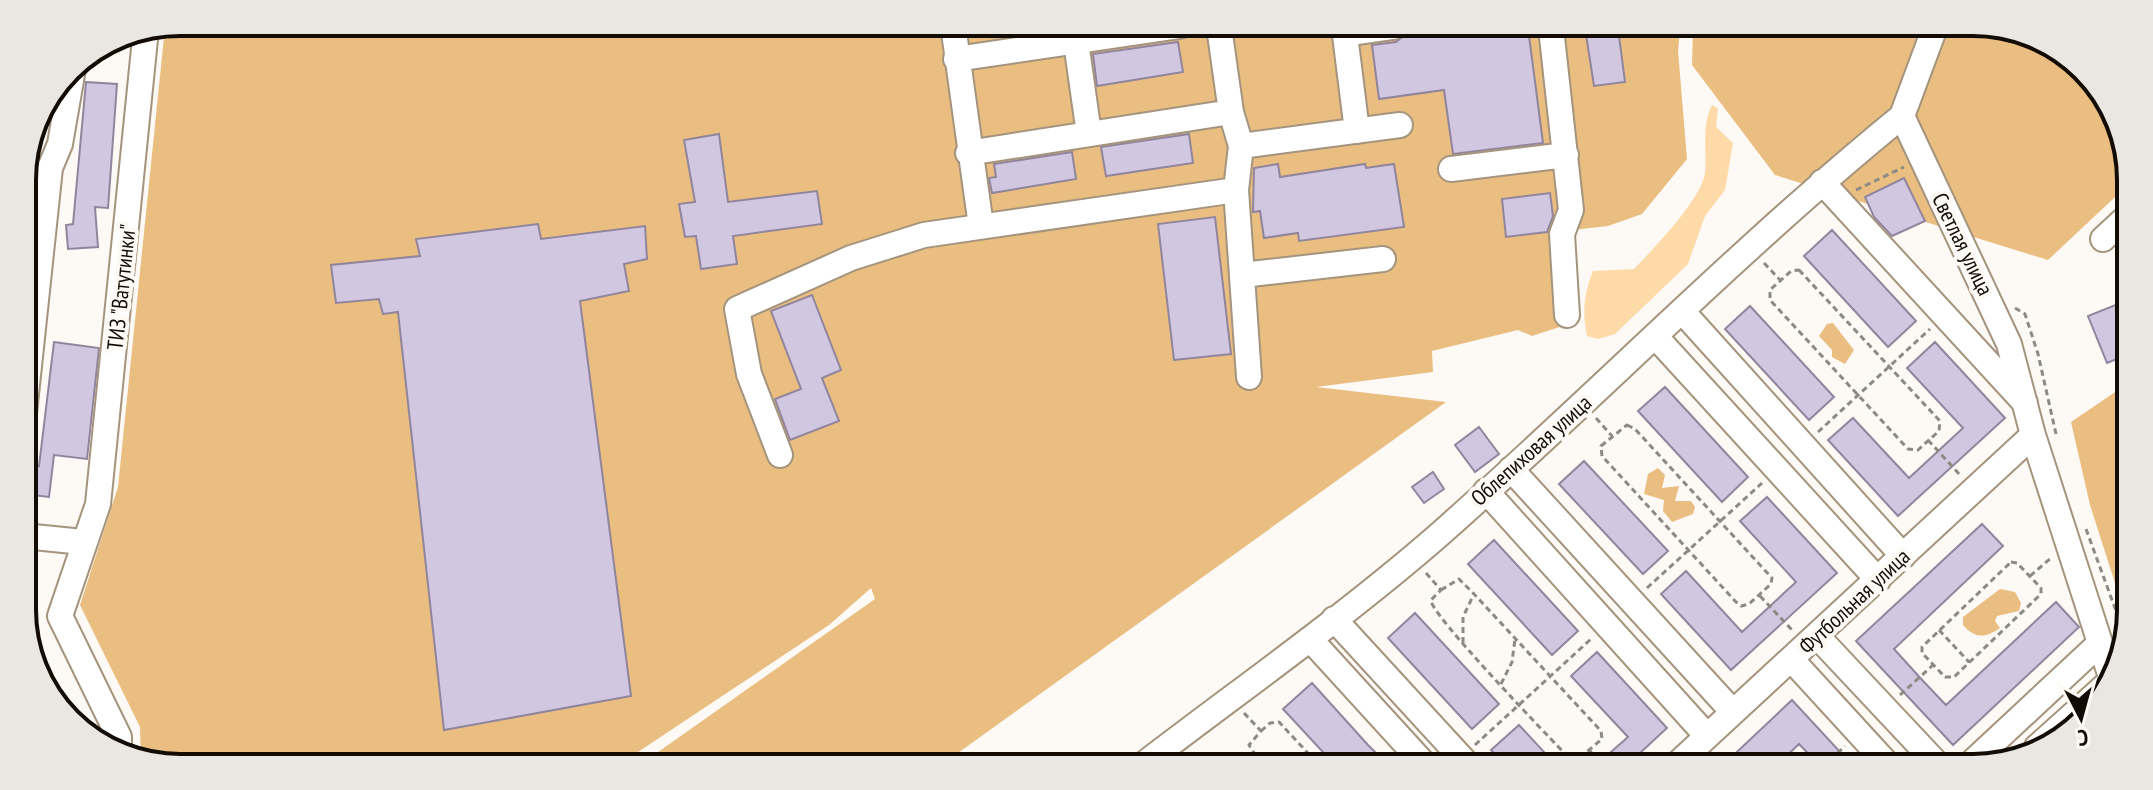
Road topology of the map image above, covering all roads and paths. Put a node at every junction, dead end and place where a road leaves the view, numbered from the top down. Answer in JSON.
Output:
{"nodes":[{"id":1,"x":954,"y":36,"type":"edge"},
{"id":2,"x":1065,"y":36,"type":"edge"},
{"id":3,"x":1075,"y":36,"type":"edge"},
{"id":4,"x":1220,"y":36,"type":"edge"},
{"id":5,"x":1345,"y":36,"type":"edge"},
{"id":6,"x":1552,"y":36,"type":"edge"},
{"id":7,"x":1932,"y":36,"type":"edge"},
{"id":8,"x":145,"y":41,"type":"edge"},
{"id":9,"x":956,"y":59,"type":"junction"},
{"id":10,"x":70,"y":88,"type":"edge"},
{"id":11,"x":1231,"y":112,"type":"junction"},
{"id":12,"x":1902,"y":116,"type":"junction"},
{"id":13,"x":1400,"y":125,"type":"dead end"},
{"id":14,"x":1357,"y":131,"type":"junction"},
{"id":15,"x":1089,"y":134,"type":"junction"},
{"id":16,"x":1241,"y":146,"type":"junction"},
{"id":17,"x":968,"y":153,"type":"junction"},
{"id":18,"x":1566,"y":155,"type":"junction"},
{"id":19,"x":1921,"y":159,"type":"junction"},
{"id":20,"x":50,"y":168,"type":"junction"},
{"id":21,"x":1451,"y":169,"type":"dead end"},
{"id":22,"x":36,"y":178,"type":"edge"},
{"id":23,"x":1236,"y":190,"type":"junction"},
{"id":24,"x":1830,"y":190,"type":"junction"},
{"id":25,"x":981,"y":226,"type":"junction"},
{"id":26,"x":2117,"y":226,"type":"edge"},
{"id":27,"x":2103,"y":239,"type":"dead end"},
{"id":28,"x":1750,"y":248,"type":"junction"},
{"id":29,"x":1383,"y":259,"type":"dead end"},
{"id":30,"x":36,"y":269,"type":"edge"},
{"id":31,"x":1242,"y":275,"type":"junction"},
{"id":32,"x":1781,"y":281,"type":"junction"},
{"id":33,"x":1682,"y":311,"type":"junction"},
{"id":34,"x":1567,"y":315,"type":"dead end"},
{"id":35,"x":1945,"y":315,"type":"junction"},
{"id":36,"x":1998,"y":316,"type":"junction"},
{"id":37,"x":1655,"y":336,"type":"junction"},
{"id":38,"x":1889,"y":366,"type":"junction"},
{"id":39,"x":1249,"y":377,"type":"dead end"},
{"id":40,"x":1858,"y":395,"type":"junction"},
{"id":41,"x":2027,"y":405,"type":"junction"},
{"id":42,"x":1812,"y":438,"type":"dead end"},
{"id":43,"x":2045,"y":438,"type":"junction"},
{"id":44,"x":1928,"y":440,"type":"junction"},
{"id":45,"x":780,"y":455,"type":"dead end"},
{"id":46,"x":1511,"y":469,"type":"junction"},
{"id":47,"x":1777,"y":470,"type":"junction"},
{"id":48,"x":1974,"y":490,"type":"junction"},
{"id":49,"x":1486,"y":491,"type":"junction"},
{"id":50,"x":2082,"y":517,"type":"dead end"},
{"id":51,"x":1720,"y":522,"type":"junction"},
{"id":52,"x":36,"y":537,"type":"edge"},
{"id":53,"x":83,"y":542,"type":"junction"},
{"id":54,"x":1688,"y":550,"type":"junction"},
{"id":55,"x":2071,"y":554,"type":"junction"},
{"id":56,"x":1903,"y":556,"type":"junction"},
{"id":57,"x":1411,"y":558,"type":"junction"},
{"id":58,"x":2029,"y":576,"type":"junction"},
{"id":59,"x":1878,"y":580,"type":"junction"},
{"id":60,"x":1441,"y":590,"type":"junction"},
{"id":61,"x":1474,"y":594,"type":"junction"},
{"id":62,"x":1760,"y":595,"type":"junction"},
{"id":63,"x":1632,"y":602,"type":"junction"},
{"id":64,"x":2117,"y":613,"type":"edge"},
{"id":65,"x":1334,"y":619,"type":"junction"},
{"id":66,"x":1607,"y":625,"type":"junction"},
{"id":67,"x":1939,"y":630,"type":"junction"},
{"id":68,"x":1515,"y":638,"type":"junction"},
{"id":69,"x":1310,"y":639,"type":"junction"},
{"id":70,"x":1463,"y":643,"type":"junction"},
{"id":71,"x":2098,"y":645,"type":"junction"},
{"id":72,"x":1805,"y":647,"type":"junction"},
{"id":73,"x":1969,"y":662,"type":"junction"},
{"id":74,"x":2106,"y":665,"type":"edge"},
{"id":75,"x":1550,"y":676,"type":"junction"},
{"id":76,"x":1501,"y":684,"type":"junction"},
{"id":77,"x":1232,"y":699,"type":"junction"},
{"id":78,"x":1520,"y":705,"type":"junction"},
{"id":79,"x":1733,"y":712,"type":"junction"},
{"id":80,"x":1261,"y":731,"type":"junction"},
{"id":81,"x":1707,"y":736,"type":"junction"},
{"id":82,"x":119,"y":740,"type":"edge"},
{"id":83,"x":1589,"y":750,"type":"junction"},
{"id":84,"x":1163,"y":754,"type":"edge"},
{"id":85,"x":1255,"y":754,"type":"edge"},
{"id":86,"x":1309,"y":754,"type":"edge"},
{"id":87,"x":1415,"y":754,"type":"edge"},
{"id":88,"x":1457,"y":754,"type":"edge"},
{"id":89,"x":1472,"y":754,"type":"edge"},
{"id":90,"x":1565,"y":754,"type":"edge"},
{"id":91,"x":1584,"y":754,"type":"edge"},
{"id":92,"x":1593,"y":754,"type":"edge"},
{"id":93,"x":1688,"y":754,"type":"edge"},
{"id":94,"x":1881,"y":754,"type":"edge"},
{"id":95,"x":1925,"y":754,"type":"edge"},
{"id":96,"x":1981,"y":754,"type":"edge"}],
"edges":[{"from":1,"to":9,"type":"street"},
{"from":2,"to":9,"type":"street"},
{"from":3,"to":15,"type":"street"},
{"from":4,"to":11,"type":"street"},
{"from":5,"to":14,"type":"street"},
{"from":6,"to":18,"type":"street"},
{"from":7,"to":12,"type":"street"},
{"from":8,"to":53,"type":"street","name":"ТИЗ \"Ватутинки\""},
{"from":9,"to":17,"type":"street"},
{"from":10,"to":20,"type":"street"},
{"from":11,"to":15,"type":"street"},
{"from":11,"to":16,"type":"street"},
{"from":12,"to":19,"type":"street","name":"Светлая улица"},
{"from":12,"to":24,"type":"street","name":"Облепиховая улица"},
{"from":13,"to":14,"type":"street"},
{"from":14,"to":16,"type":"street"},
{"from":15,"to":17,"type":"street"},
{"from":16,"to":23,"type":"street"},
{"from":17,"to":25,"type":"street"},
{"from":18,"to":21,"type":"street"},
{"from":18,"to":34,"type":"street"},
{"from":19,"to":24,"type":"path"},
{"from":19,"to":36,"type":"street","name":"Светлая улица"},
{"from":20,"to":22,"type":"street"},
{"from":20,"to":30,"type":"street"},
{"from":23,"to":25,"type":"street"},
{"from":23,"to":31,"type":"street"},
{"from":24,"to":28,"type":"street","name":"Облепиховая улица"},
{"from":24,"to":35,"type":"street"},
{"from":25,"to":45,"type":"street"},
{"from":26,"to":27,"type":"street"},
{"from":28,"to":32,"type":"path"},
{"from":28,"to":33,"type":"street","name":"Облепиховая улица"},
{"from":29,"to":31,"type":"street"},
{"from":31,"to":39,"type":"street"},
{"from":32,"to":38,"type":"path"},
{"from":32,"to":40,"type":"path"},
{"from":33,"to":37,"type":"street","name":"Облепиховая улица"},
{"from":33,"to":56,"type":"street"},
{"from":35,"to":38,"type":"path"},
{"from":35,"to":41,"type":"street"},
{"from":36,"to":41,"type":"street","name":"Светлая улица"},
{"from":36,"to":43,"type":"path"},
{"from":37,"to":46,"type":"street","name":"Облепиховая улица"},
{"from":37,"to":47,"type":"street"},
{"from":38,"to":40,"type":"path"},
{"from":38,"to":44,"type":"path"},
{"from":40,"to":42,"type":"path"},
{"from":40,"to":44,"type":"path"},
{"from":41,"to":43,"type":"street","name":"Светлая улица"},
{"from":43,"to":48,"type":"street","name":"Футбольная улица"},
{"from":43,"to":55,"type":"street"},
{"from":44,"to":48,"type":"path"},
{"from":46,"to":49,"type":"street","name":"Облепиховая улица"},
{"from":46,"to":63,"type":"street"},
{"from":47,"to":51,"type":"path"},
{"from":47,"to":59,"type":"street"},
{"from":48,"to":56,"type":"street","name":"Футбольная улица"},
{"from":49,"to":57,"type":"street","name":"Облепиховая улица"},
{"from":49,"to":66,"type":"street"},
{"from":50,"to":64,"type":"path"},
{"from":51,"to":54,"type":"path"},
{"from":51,"to":54,"type":"path"},
{"from":51,"to":62,"type":"path"},
{"from":52,"to":53,"type":"street"},
{"from":53,"to":82,"type":"street","name":"ТИЗ \"Ватутинки\""},
{"from":54,"to":62,"type":"path"},
{"from":54,"to":63,"type":"path"},
{"from":55,"to":58,"type":"path"},
{"from":55,"to":71,"type":"street"},
{"from":56,"to":59,"type":"street","name":"Футбольная улица"},
{"from":57,"to":60,"type":"path"},
{"from":57,"to":65,"type":"street","name":"Облепиховая улица"},
{"from":58,"to":67,"type":"path"},
{"from":58,"to":73,"type":"path"},
{"from":59,"to":72,"type":"street","name":"Футбольная улица"},
{"from":60,"to":61,"type":"path"},
{"from":60,"to":70,"type":"path"},
{"from":61,"to":68,"type":"path"},
{"from":61,"to":70,"type":"path"},
{"from":62,"to":72,"type":"path"},
{"from":63,"to":79,"type":"street"},
{"from":65,"to":69,"type":"street","name":"Облепиховая улица"},
{"from":65,"to":88,"type":"street"},
{"from":66,"to":75,"type":"path"},
{"from":66,"to":81,"type":"street"},
{"from":67,"to":73,"type":"path"},
{"from":67,"to":73,"type":"path"},
{"from":68,"to":75,"type":"path"},
{"from":68,"to":76,"type":"path"},
{"from":69,"to":77,"type":"street","name":"Облепиховая улица"},
{"from":69,"to":87,"type":"street"},
{"from":70,"to":76,"type":"path"},
{"from":71,"to":74,"type":"street"},
{"from":71,"to":96,"type":"street"},
{"from":72,"to":79,"type":"street","name":"Футбольная улица"},
{"from":72,"to":94,"type":"street"},
{"from":72,"to":95,"type":"street"},
{"from":75,"to":78,"type":"path"},
{"from":75,"to":83,"type":"path"},
{"from":76,"to":78,"type":"path"},
{"from":77,"to":80,"type":"path"},
{"from":77,"to":84,"type":"street","name":"Облепиховая улица"},
{"from":78,"to":89,"type":"path"},
{"from":78,"to":90,"type":"path"},
{"from":79,"to":81,"type":"street","name":"Футбольная улица"},
{"from":80,"to":85,"type":"path"},
{"from":80,"to":86,"type":"path"},
{"from":81,"to":93,"type":"street","name":"Футбольная улица"},
{"from":83,"to":91,"type":"path"},
{"from":83,"to":92,"type":"path"}]}
